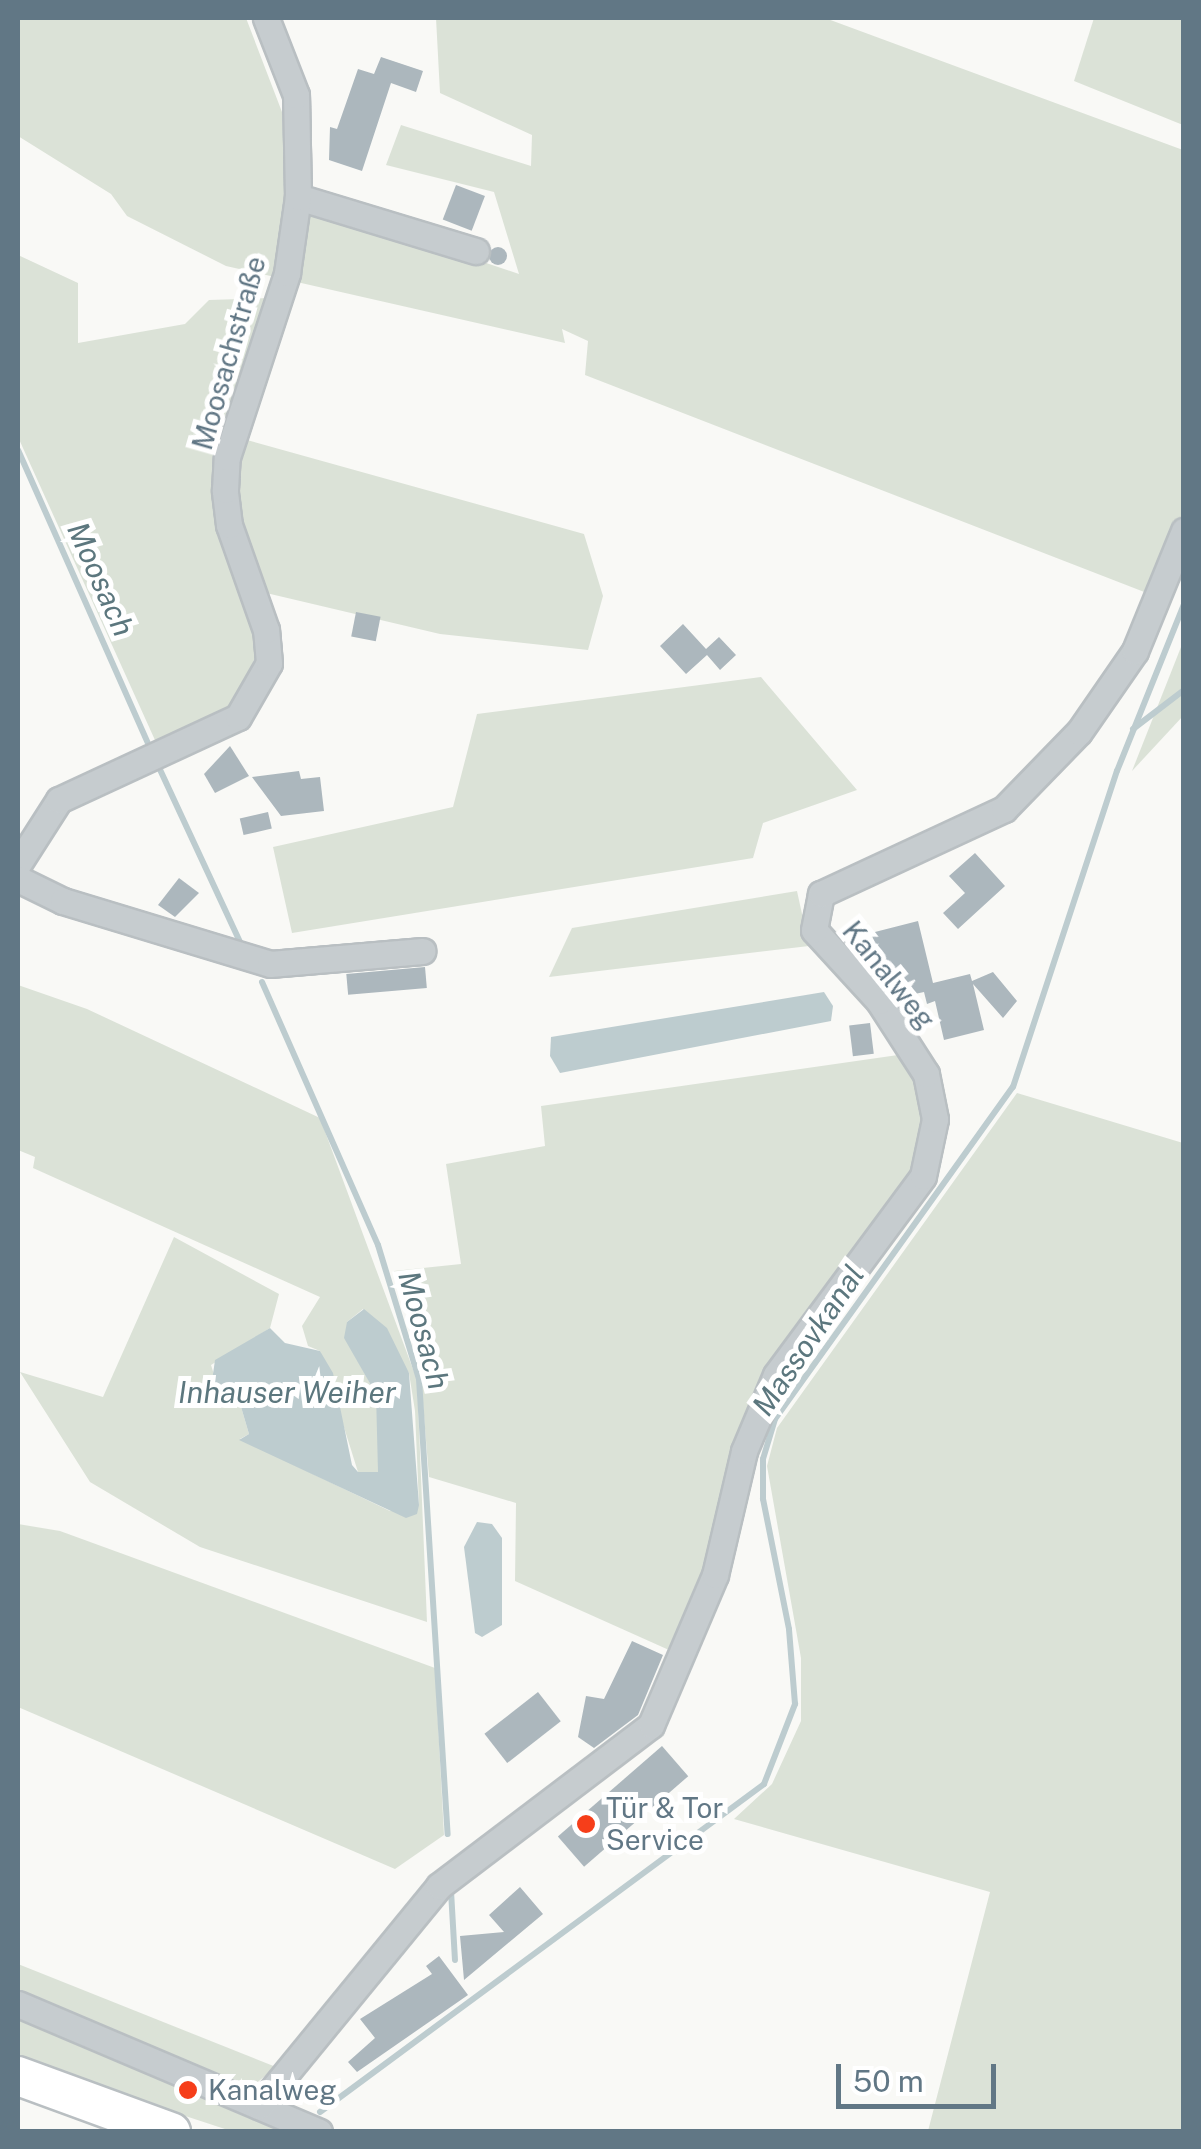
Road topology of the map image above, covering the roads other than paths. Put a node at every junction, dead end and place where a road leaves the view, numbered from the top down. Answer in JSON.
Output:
{"nodes":[{"id":1,"x":266,"y":18,"type":"edge"},
{"id":2,"x":298,"y":196,"type":"junction"},
{"id":3,"x":476,"y":252,"type":"dead end"},
{"id":4,"x":1184,"y":531,"type":"edge"},
{"id":5,"x":18,"y":864,"type":"edge"},
{"id":6,"x":18,"y":880,"type":"edge"},
{"id":7,"x":422,"y":951,"type":"dead end"},
{"id":8,"x":18,"y":2004,"type":"edge"},
{"id":9,"x":18,"y":2076,"type":"edge"},
{"id":10,"x":18,"y":2100,"type":"edge"},
{"id":11,"x":259,"y":2106,"type":"junction"},
{"id":12,"x":160,"y":2128,"type":"edge"},
{"id":13,"x":320,"y":2132,"type":"edge"}],
"edges":[{"from":1,"to":2,"type":"street","name":"Moosachstraße"},
{"from":2,"to":3,"type":"street"},
{"from":2,"to":5,"type":"street","name":"Moosachstraße"},
{"from":4,"to":11,"type":"street","name":"Kanalweg"},
{"from":6,"to":7,"type":"street"},
{"from":8,"to":11,"type":"street"},
{"from":9,"to":12,"type":"main road"},
{"from":10,"to":12,"type":"main road"},
{"from":11,"to":13,"type":"street"}]}
